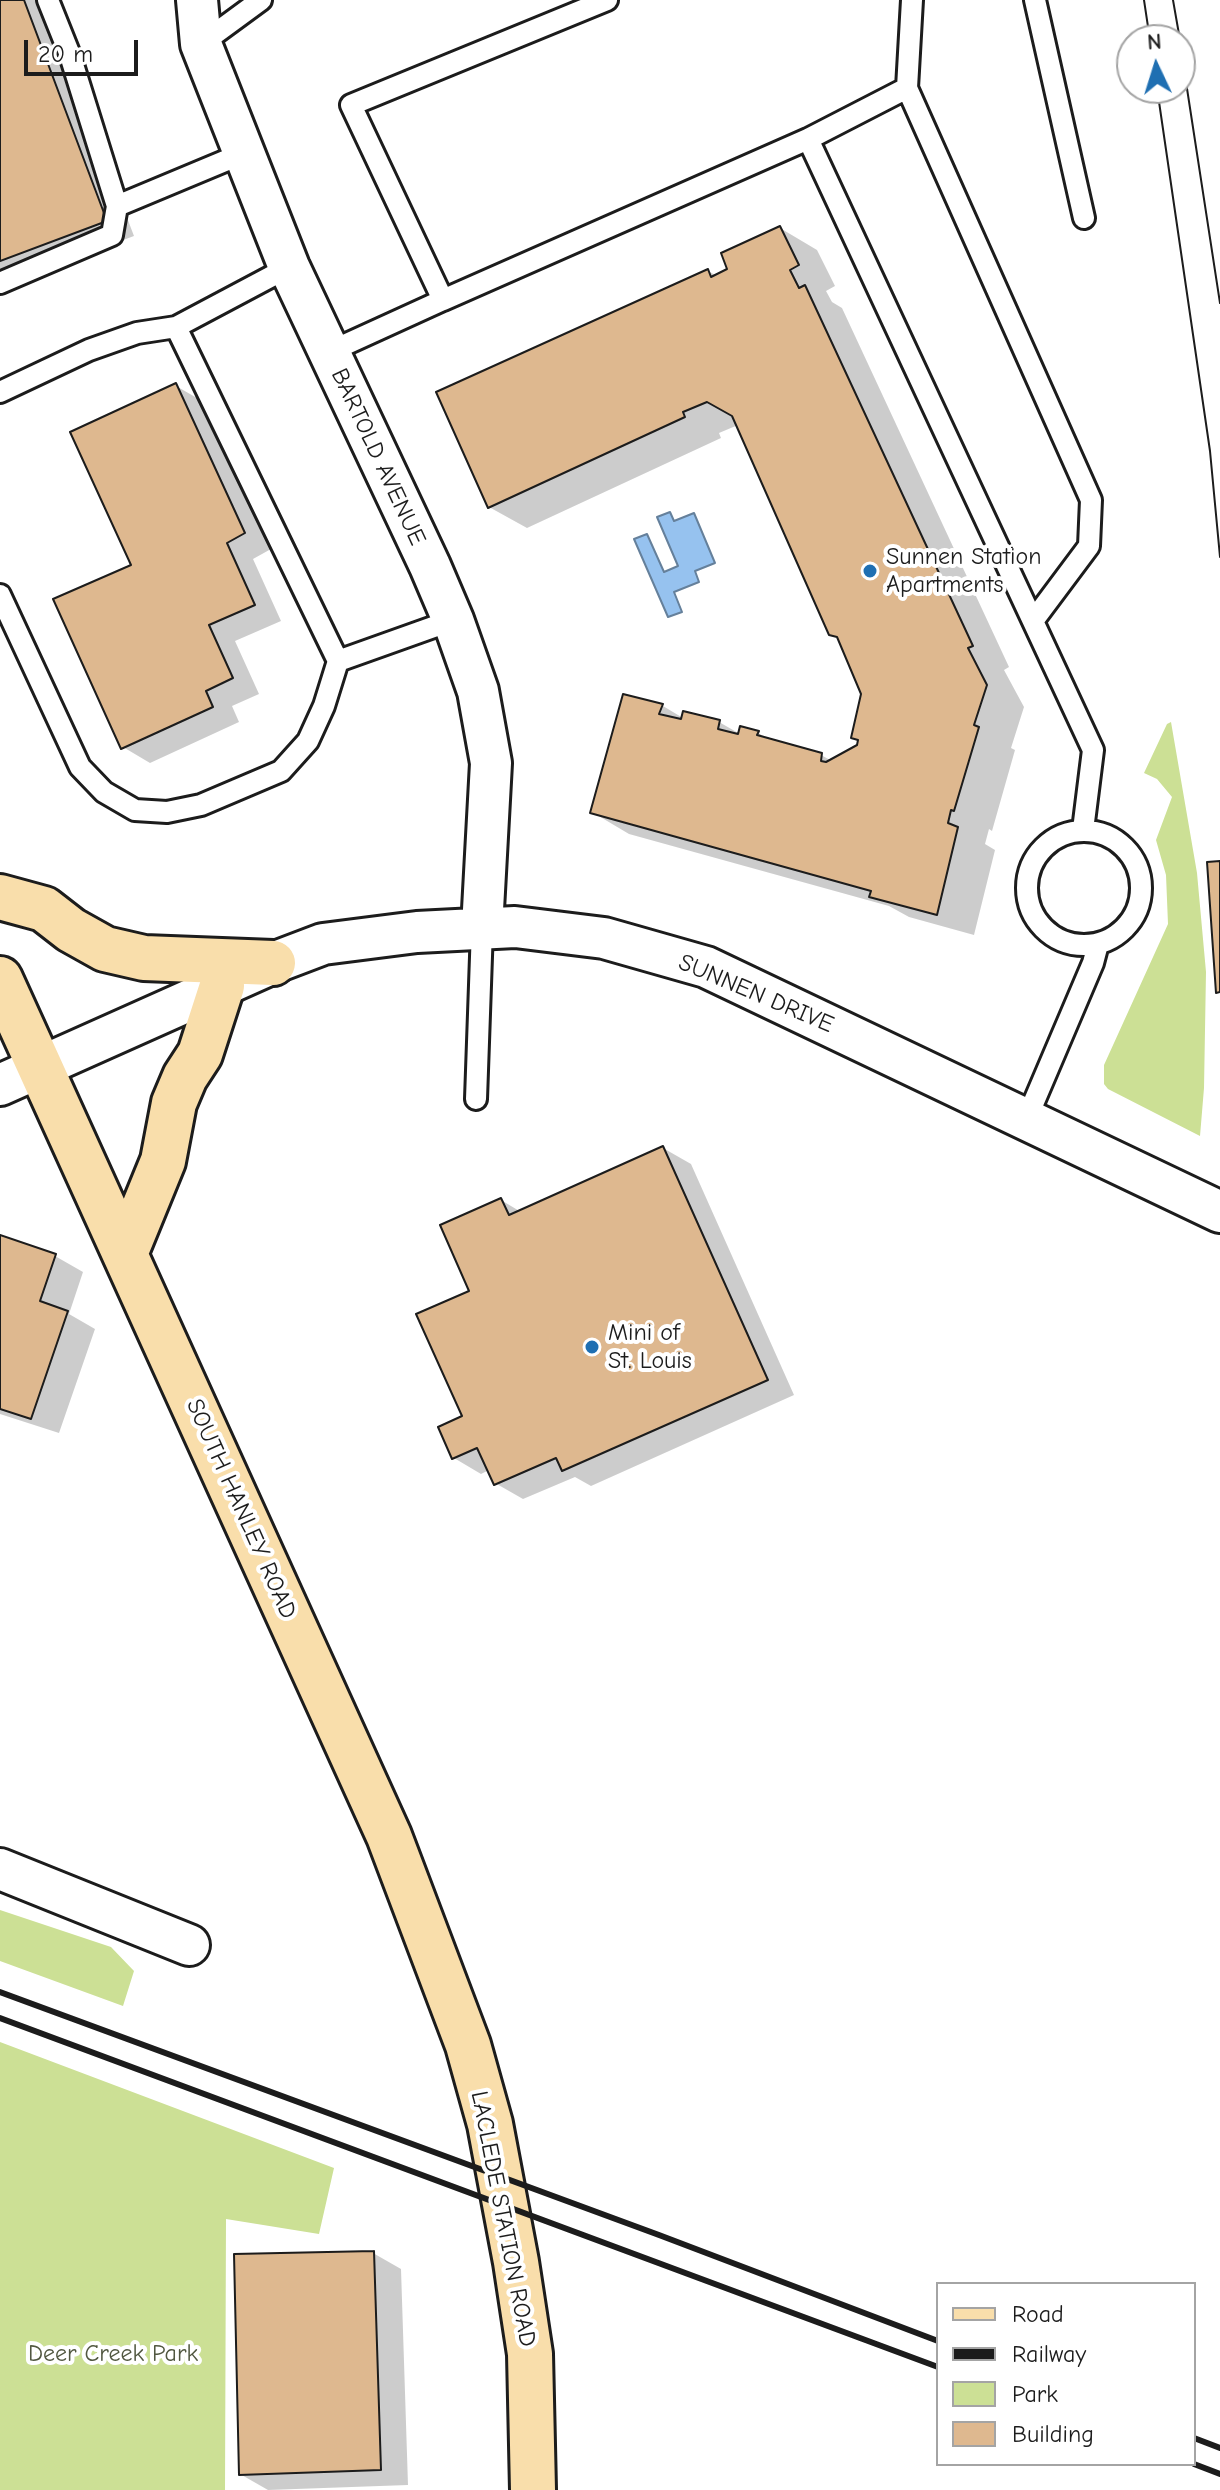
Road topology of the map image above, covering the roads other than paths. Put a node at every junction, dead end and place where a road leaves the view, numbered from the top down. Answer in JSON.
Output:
{"nodes":[{"id":1,"x":48,"y":0,"type":"edge"},
{"id":2,"x":197,"y":0,"type":"edge"},
{"id":3,"x":261,"y":0,"type":"edge"},
{"id":4,"x":607,"y":0,"type":"edge"},
{"id":5,"x":912,"y":0,"type":"edge"},
{"id":6,"x":1035,"y":0,"type":"edge"},
{"id":7,"x":201,"y":44,"type":"junction"},
{"id":8,"x":907,"y":88,"type":"junction"},
{"id":9,"x":808,"y":139,"type":"junction"},
{"id":10,"x":244,"y":153,"type":"junction"},
{"id":11,"x":117,"y":206,"type":"junction"},
{"id":12,"x":1084,"y":218,"type":"dead end"},
{"id":13,"x":289,"y":267,"type":"junction"},
{"id":14,"x":0,"y":283,"type":"edge"},
{"id":15,"x":443,"y":300,"type":"junction"},
{"id":16,"x":176,"y":327,"type":"junction"},
{"id":17,"x":329,"y":352,"type":"junction"},
{"id":18,"x":0,"y":392,"type":"edge"},
{"id":19,"x":0,"y":595,"type":"edge"},
{"id":20,"x":453,"y":620,"type":"junction"},
{"id":21,"x":1033,"y":621,"type":"junction"},
{"id":22,"x":338,"y":661,"type":"junction"},
{"id":23,"x":1083,"y":830,"type":"junction"},
{"id":24,"x":0,"y":897,"type":"edge"},
{"id":25,"x":482,"y":928,"type":"junction"},
{"id":26,"x":1098,"y":944,"type":"junction"},
{"id":27,"x":273,"y":963,"type":"junction"},
{"id":28,"x":0,"y":979,"type":"edge"},
{"id":29,"x":222,"y":986,"type":"junction"},
{"id":30,"x":41,"y":1069,"type":"junction"},
{"id":31,"x":0,"y":1085,"type":"edge"},
{"id":32,"x":476,"y":1099,"type":"dead end"},
{"id":33,"x":1027,"y":1118,"type":"junction"},
{"id":34,"x":1220,"y":1212,"type":"edge"},
{"id":35,"x":125,"y":1254,"type":"junction"},
{"id":36,"x":0,"y":1869,"type":"edge"},
{"id":37,"x":189,"y":1945,"type":"dead end"},
{"id":38,"x":468,"y":2045,"type":"joint"},
{"id":39,"x":533,"y":2490,"type":"edge"}],
"edges":[{"from":1,"to":11,"type":"lane"},
{"from":2,"to":7,"type":"street","name":"BARTOLD AVENUE"},
{"from":3,"to":7,"type":"lane"},
{"from":4,"to":15,"type":"lane"},
{"from":5,"to":8,"type":"lane"},
{"from":6,"to":12,"type":"lane"},
{"from":7,"to":10,"type":"street","name":"BARTOLD AVENUE"},
{"from":8,"to":9,"type":"lane"},
{"from":8,"to":21,"type":"lane"},
{"from":9,"to":15,"type":"lane"},
{"from":9,"to":21,"type":"lane"},
{"from":10,"to":11,"type":"lane"},
{"from":10,"to":13,"type":"street","name":"BARTOLD AVENUE"},
{"from":11,"to":14,"type":"lane"},
{"from":13,"to":16,"type":"lane"},
{"from":13,"to":17,"type":"street","name":"BARTOLD AVENUE"},
{"from":15,"to":17,"type":"lane"},
{"from":16,"to":18,"type":"lane"},
{"from":16,"to":22,"type":"lane"},
{"from":17,"to":20,"type":"street","name":"BARTOLD AVENUE"},
{"from":19,"to":22,"type":"lane"},
{"from":20,"to":22,"type":"lane"},
{"from":20,"to":25,"type":"street","name":"BARTOLD AVENUE"},
{"from":21,"to":23,"type":"lane"},
{"from":23,"to":26,"type":"lane"},
{"from":23,"to":26,"type":"lane"},
{"from":24,"to":27,"type":"main road"},
{"from":25,"to":27,"type":"street","name":"SUNNEN DRIVE"},
{"from":25,"to":32,"type":"lane"},
{"from":25,"to":33,"type":"street","name":"SUNNEN DRIVE"},
{"from":26,"to":33,"type":"lane"},
{"from":27,"to":29,"type":"street","name":"SUNNEN DRIVE"},
{"from":28,"to":30,"type":"main road","name":"SOUTH HANLEY ROAD"},
{"from":29,"to":30,"type":"street","name":"SUNNEN DRIVE"},
{"from":29,"to":35,"type":"main road"},
{"from":30,"to":31,"type":"street"},
{"from":30,"to":35,"type":"main road","name":"SOUTH HANLEY ROAD"},
{"from":33,"to":34,"type":"street","name":"SUNNEN DRIVE"},
{"from":35,"to":38,"type":"main road","name":"SOUTH HANLEY ROAD"},
{"from":36,"to":37,"type":"street"},
{"from":38,"to":39,"type":"main road","name":"LACLEDE STATION ROAD"}]}
